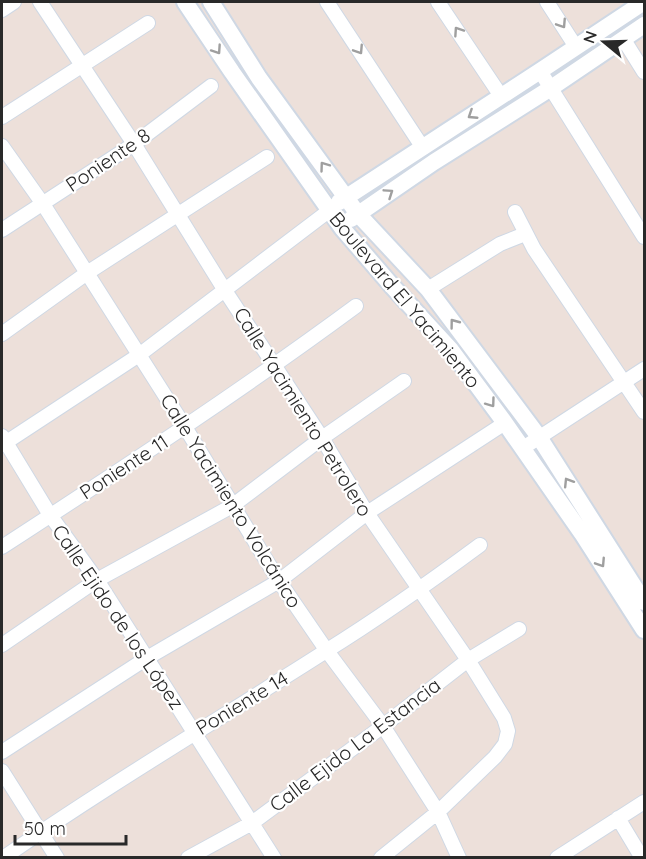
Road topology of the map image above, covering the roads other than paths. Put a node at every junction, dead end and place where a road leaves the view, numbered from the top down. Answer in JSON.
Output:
{"nodes":[{"id":1,"x":14,"y":2,"type":"edge"},
{"id":2,"x":40,"y":2,"type":"edge"},
{"id":3,"x":185,"y":2,"type":"edge"},
{"id":4,"x":210,"y":2,"type":"edge"},
{"id":5,"x":327,"y":2,"type":"edge"},
{"id":6,"x":438,"y":2,"type":"edge"},
{"id":7,"x":547,"y":2,"type":"edge"},
{"id":8,"x":644,"y":2,"type":"edge"},
{"id":9,"x":2,"y":10,"type":"edge"},
{"id":10,"x":148,"y":23,"type":"dead end"},
{"id":11,"x":645,"y":25,"type":"edge"},
{"id":12,"x":624,"y":40,"type":"junction"},
{"id":13,"x":576,"y":47,"type":"junction"},
{"id":14,"x":81,"y":65,"type":"junction"},
{"id":15,"x":540,"y":71,"type":"junction"},
{"id":16,"x":645,"y":72,"type":"edge"},
{"id":17,"x":211,"y":86,"type":"dead end"},
{"id":18,"x":551,"y":88,"type":"junction"},
{"id":19,"x":501,"y":96,"type":"junction"},
{"id":20,"x":2,"y":117,"type":"edge"},
{"id":21,"x":134,"y":144,"type":"junction"},
{"id":22,"x":2,"y":146,"type":"edge"},
{"id":23,"x":423,"y":148,"type":"junction"},
{"id":24,"x":267,"y":157,"type":"dead end"},
{"id":25,"x":345,"y":196,"type":"junction"},
{"id":26,"x":43,"y":204,"type":"junction"},
{"id":27,"x":330,"y":210,"type":"junction"},
{"id":28,"x":515,"y":212,"type":"dead end"},
{"id":29,"x":358,"y":213,"type":"junction"},
{"id":30,"x":176,"y":214,"type":"junction"},
{"id":31,"x":342,"y":228,"type":"junction"},
{"id":32,"x":2,"y":230,"type":"edge"},
{"id":33,"x":525,"y":234,"type":"junction"},
{"id":34,"x":645,"y":237,"type":"edge"},
{"id":35,"x":87,"y":273,"type":"junction"},
{"id":36,"x":224,"y":289,"type":"junction"},
{"id":37,"x":428,"y":289,"type":"junction"},
{"id":38,"x":356,"y":306,"type":"dead end"},
{"id":39,"x":2,"y":333,"type":"edge"},
{"id":40,"x":139,"y":355,"type":"junction"},
{"id":41,"x":275,"y":366,"type":"junction"},
{"id":42,"x":645,"y":369,"type":"edge"},
{"id":43,"x":404,"y":381,"type":"dead end"},
{"id":44,"x":625,"y":381,"type":"junction"},
{"id":45,"x":645,"y":412,"type":"edge"},
{"id":46,"x":505,"y":423,"type":"junction"},
{"id":47,"x":186,"y":427,"type":"junction"},
{"id":48,"x":539,"y":437,"type":"junction"},
{"id":49,"x":322,"y":438,"type":"junction"},
{"id":50,"x":3,"y":441,"type":"edge"},
{"id":51,"x":523,"y":448,"type":"junction"},
{"id":52,"x":232,"y":506,"type":"junction"},
{"id":53,"x":367,"y":513,"type":"junction"},
{"id":54,"x":50,"y":515,"type":"junction"},
{"id":55,"x":480,"y":545,"type":"dead end"},
{"id":56,"x":2,"y":547,"type":"edge"},
{"id":57,"x":97,"y":580,"type":"junction"},
{"id":58,"x":279,"y":580,"type":"junction"},
{"id":59,"x":418,"y":590,"type":"junction"},
{"id":60,"x":645,"y":602,"type":"edge"},
{"id":61,"x":519,"y":629,"type":"dead end"},
{"id":62,"x":645,"y":630,"type":"edge"},
{"id":63,"x":2,"y":645,"type":"edge"},
{"id":64,"x":327,"y":651,"type":"junction"},
{"id":65,"x":147,"y":658,"type":"junction"},
{"id":66,"x":468,"y":660,"type":"junction"},
{"id":67,"x":383,"y":726,"type":"junction"},
{"id":68,"x":194,"y":732,"type":"junction"},
{"id":69,"x":2,"y":752,"type":"edge"},
{"id":70,"x":2,"y":771,"type":"edge"},
{"id":71,"x":645,"y":802,"type":"edge"},
{"id":72,"x":438,"y":812,"type":"junction"},
{"id":73,"x":618,"y":818,"type":"junction"},
{"id":74,"x":252,"y":823,"type":"junction"},
{"id":75,"x":42,"y":830,"type":"junction"},
{"id":76,"x":3,"y":858,"type":"edge"},
{"id":77,"x":57,"y":858,"type":"edge"},
{"id":78,"x":188,"y":858,"type":"edge"},
{"id":79,"x":274,"y":858,"type":"edge"},
{"id":80,"x":381,"y":858,"type":"edge"},
{"id":81,"x":459,"y":858,"type":"edge"},
{"id":82,"x":557,"y":858,"type":"edge"},
{"id":83,"x":642,"y":858,"type":"edge"}],
"edges":[{"from":1,"to":9,"type":"street"},
{"from":2,"to":14,"type":"street","name":"Calle Yacimiento Petrolero"},
{"from":3,"to":27,"type":"street","name":"Boulevard El Yacimiento","one_way":true},
{"from":25,"to":4,"type":"street","name":"Boulevard El Yacimiento","one_way":true},
{"from":5,"to":23,"type":"street","one_way":true},
{"from":19,"to":6,"type":"street","one_way":true},
{"from":7,"to":13,"type":"street","one_way":true},
{"from":8,"to":13,"type":"street"},
{"from":10,"to":14,"type":"street"},
{"from":11,"to":12,"type":"street"},
{"from":12,"to":16,"type":"street"},
{"from":12,"to":18,"type":"street"},
{"from":13,"to":15,"type":"street"},
{"from":14,"to":20,"type":"street"},
{"from":14,"to":21,"type":"street","name":"Calle Yacimiento Petrolero"},
{"from":15,"to":18,"type":"street"},
{"from":15,"to":19,"type":"street"},
{"from":17,"to":21,"type":"street","name":"Poniente 8"},
{"from":29,"to":18,"type":"street","one_way":true},
{"from":18,"to":34,"type":"street"},
{"from":19,"to":23,"type":"street","one_way":true},
{"from":21,"to":26,"type":"street","name":"Poniente 8"},
{"from":21,"to":30,"type":"street","name":"Calle Yacimiento Petrolero"},
{"from":22,"to":26,"type":"street","name":"Calle Yacimiento Volcánico"},
{"from":23,"to":25,"type":"street"},
{"from":24,"to":30,"type":"street"},
{"from":25,"to":27,"type":"street"},
{"from":25,"to":29,"type":"street","name":"Boulevard El Yacimiento"},
{"from":26,"to":32,"type":"street","name":"Poniente 8"},
{"from":26,"to":35,"type":"street","name":"Calle Yacimiento Volcánico"},
{"from":27,"to":31,"type":"street","name":"Boulevard El Yacimiento"},
{"from":27,"to":36,"type":"street"},
{"from":28,"to":33,"type":"street"},
{"from":29,"to":31,"type":"street"},
{"from":29,"to":37,"type":"street","name":"Boulevard El Yacimiento"},
{"from":30,"to":35,"type":"street"},
{"from":30,"to":36,"type":"street","name":"Calle Yacimiento Petrolero"},
{"from":31,"to":46,"type":"street","name":"Boulevard El Yacimiento","one_way":true},
{"from":33,"to":37,"type":"street"},
{"from":33,"to":44,"type":"street"},
{"from":35,"to":39,"type":"street"},
{"from":35,"to":40,"type":"street","name":"Calle Yacimiento Volcánico"},
{"from":36,"to":40,"type":"street"},
{"from":36,"to":41,"type":"street","name":"Calle Yacimiento Petrolero"},
{"from":48,"to":37,"type":"street","name":"Boulevard El Yacimiento","one_way":true},
{"from":38,"to":41,"type":"street","name":"Poniente 11"},
{"from":40,"to":47,"type":"street","name":"Calle Yacimiento Volcánico"},
{"from":40,"to":50,"type":"street"},
{"from":41,"to":47,"type":"street","name":"Poniente 11"},
{"from":41,"to":49,"type":"street","name":"Calle Yacimiento Petrolero"},
{"from":42,"to":44,"type":"street"},
{"from":43,"to":49,"type":"street"},
{"from":44,"to":45,"type":"street"},
{"from":44,"to":48,"type":"street"},
{"from":46,"to":51,"type":"street","name":"Boulevard El Yacimiento"},
{"from":46,"to":53,"type":"street"},
{"from":47,"to":52,"type":"street","name":"Calle Yacimiento Volcánico"},
{"from":47,"to":54,"type":"street","name":"Poniente 11"},
{"from":48,"to":51,"type":"street"},
{"from":60,"to":48,"type":"street","name":"Boulevard El Yacimiento","one_way":true},
{"from":49,"to":52,"type":"street"},
{"from":49,"to":53,"type":"street","name":"Calle Yacimiento Petrolero"},
{"from":50,"to":54,"type":"street","name":"Calle Ejido de los López"},
{"from":51,"to":62,"type":"street","name":"Boulevard El Yacimiento","one_way":true},
{"from":52,"to":57,"type":"street"},
{"from":52,"to":58,"type":"street","name":"Calle Yacimiento Volcánico"},
{"from":53,"to":58,"type":"street"},
{"from":53,"to":59,"type":"street","name":"Calle Yacimiento Petrolero"},
{"from":54,"to":56,"type":"street","name":"Poniente 11"},
{"from":54,"to":57,"type":"street","name":"Calle Ejido de los López"},
{"from":55,"to":59,"type":"street","name":"Poniente 14"},
{"from":57,"to":63,"type":"street"},
{"from":57,"to":65,"type":"street","name":"Calle Ejido de los López"},
{"from":58,"to":64,"type":"street","name":"Calle Yacimiento Volcánico"},
{"from":58,"to":65,"type":"street"},
{"from":59,"to":64,"type":"street","name":"Poniente 14"},
{"from":59,"to":66,"type":"street","name":"Calle Yacimiento Petrolero"},
{"from":61,"to":66,"type":"street","name":"Calle Ejido La Estancia"},
{"from":64,"to":67,"type":"street","name":"Calle Yacimiento Volcánico"},
{"from":64,"to":68,"type":"street","name":"Poniente 14"},
{"from":65,"to":68,"type":"street","name":"Calle Ejido de los López"},
{"from":65,"to":69,"type":"street"},
{"from":66,"to":67,"type":"street","name":"Calle Ejido La Estancia"},
{"from":66,"to":72,"type":"street","name":"Calle Yacimiento Petrolero"},
{"from":67,"to":72,"type":"street","name":"Calle Yacimiento Volcánico"},
{"from":67,"to":74,"type":"street","name":"Calle Ejido La Estancia"},
{"from":68,"to":74,"type":"street","name":"Calle Ejido de los López"},
{"from":68,"to":75,"type":"street","name":"Poniente 14"},
{"from":70,"to":75,"type":"street"},
{"from":71,"to":73,"type":"street"},
{"from":72,"to":80,"type":"street"},
{"from":72,"to":81,"type":"street","name":"Calle Yacimiento Volcánico"},
{"from":73,"to":82,"type":"street"},
{"from":73,"to":83,"type":"street"},
{"from":74,"to":78,"type":"street","name":"Calle Ejido La Estancia"},
{"from":74,"to":79,"type":"street","name":"Calle Ejido de los López"},
{"from":75,"to":76,"type":"street","name":"Poniente 14"},
{"from":75,"to":77,"type":"street"}]}
